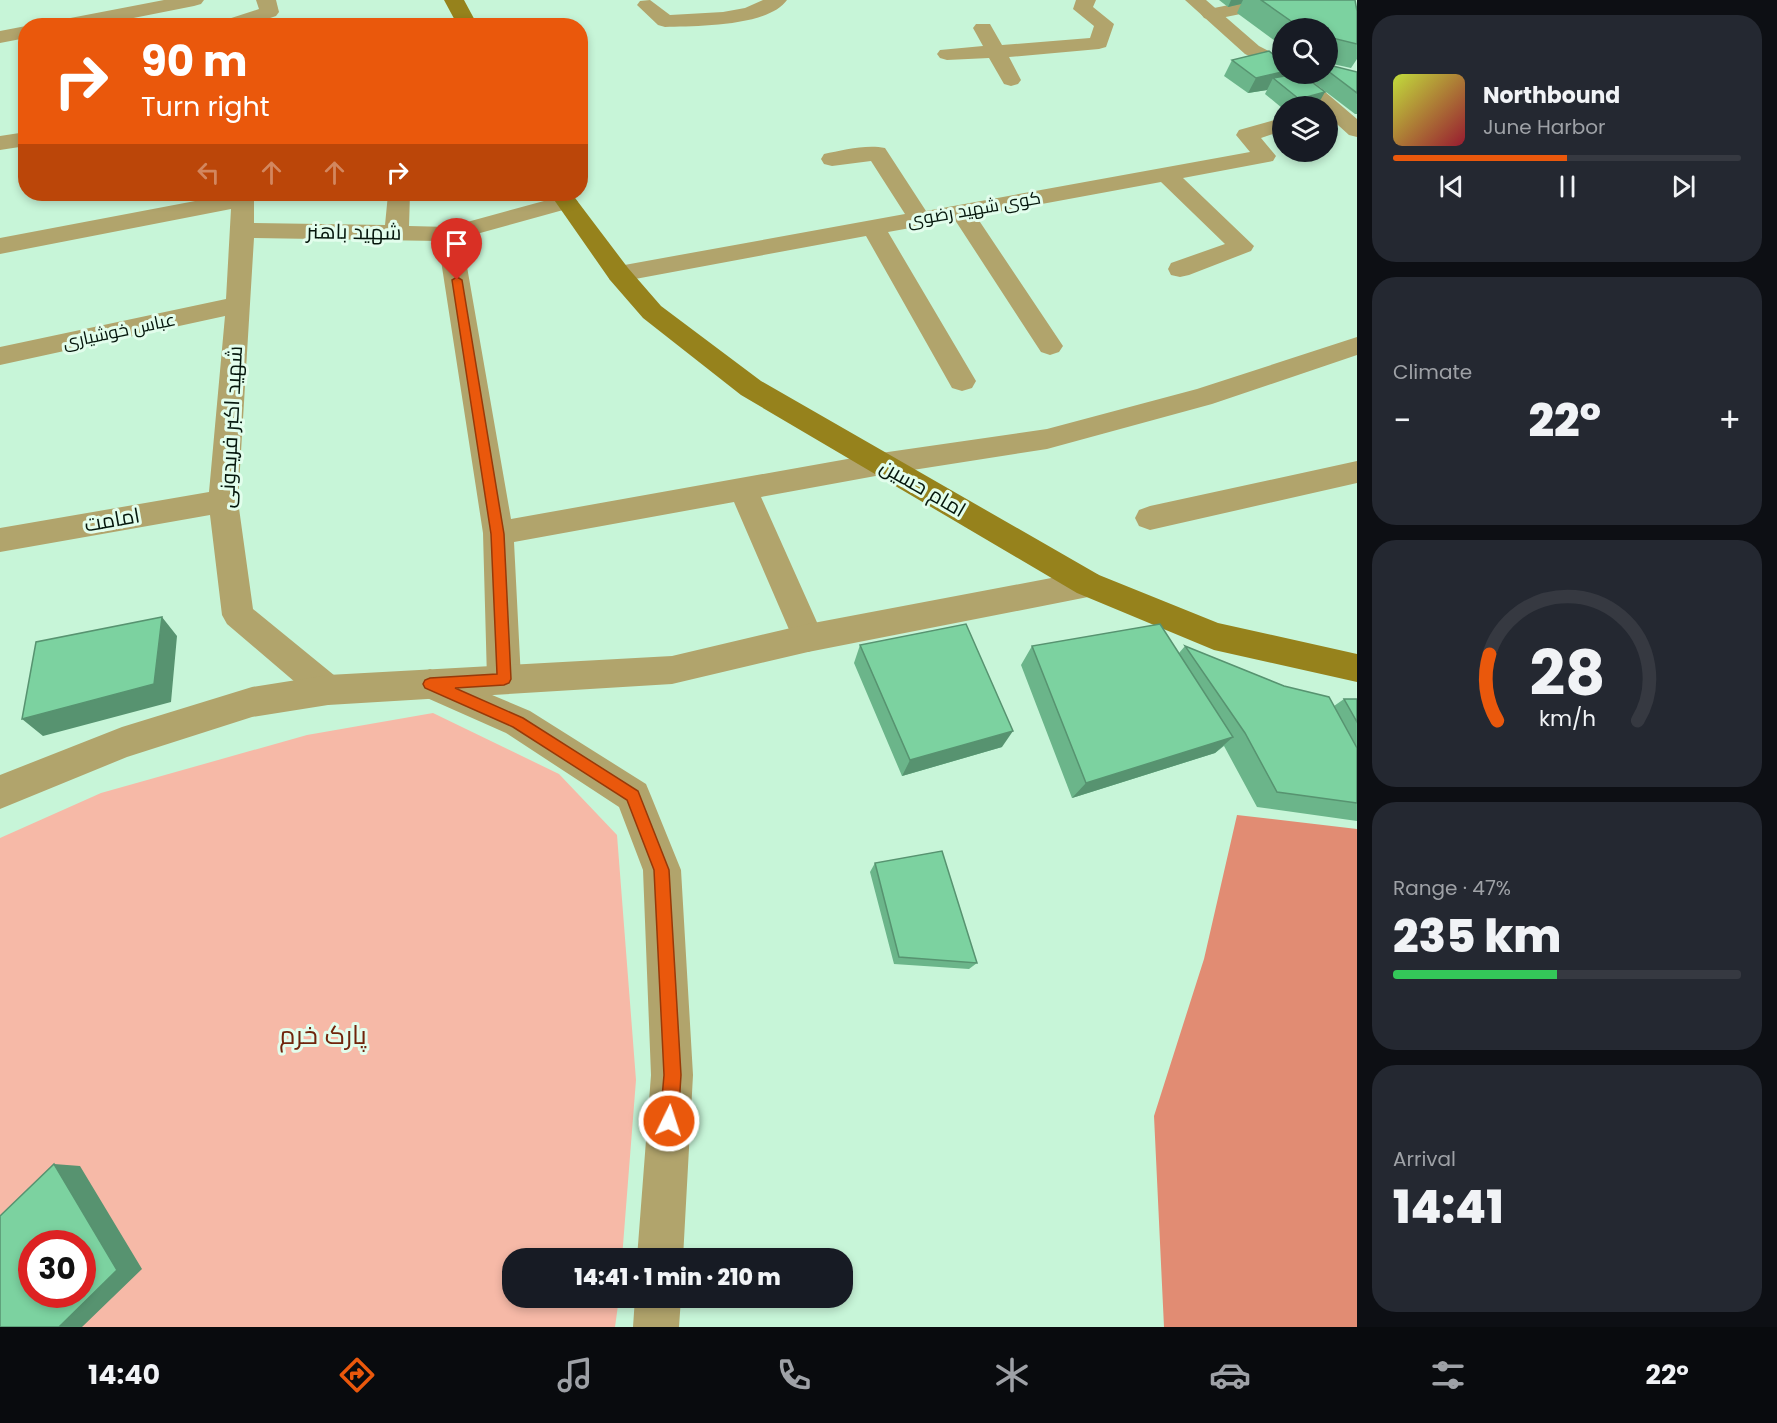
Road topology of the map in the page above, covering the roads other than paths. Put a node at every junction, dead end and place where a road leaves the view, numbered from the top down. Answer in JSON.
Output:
{"nodes":[{"id":1,"x":194,"y":0,"type":"edge"},
{"id":2,"x":266,"y":0,"type":"edge"},
{"id":3,"x":454,"y":0,"type":"edge"},
{"id":4,"x":777,"y":0,"type":"edge"},
{"id":5,"x":1086,"y":0,"type":"edge"},
{"id":6,"x":1195,"y":0,"type":"edge"},
{"id":7,"x":1267,"y":0,"type":"edge"},
{"id":8,"x":647,"y":5,"type":"dead end"},
{"id":9,"x":1211,"y":14,"type":"junction"},
{"id":10,"x":0,"y":15,"type":"edge"},
{"id":11,"x":101,"y":18,"type":"edge"},
{"id":12,"x":251,"y":18,"type":"edge"},
{"id":13,"x":464,"y":18,"type":"edge"},
{"id":14,"x":983,"y":28,"type":"dead end"},
{"id":15,"x":17,"y":38,"type":"edge"},
{"id":16,"x":996,"y":51,"type":"junction"},
{"id":17,"x":0,"y":52,"type":"edge"},
{"id":18,"x":947,"y":54,"type":"dead end"},
{"id":19,"x":1272,"y":61,"type":"edge"},
{"id":20,"x":1011,"y":80,"type":"dead end"},
{"id":21,"x":1303,"y":84,"type":"edge"},
{"id":22,"x":1315,"y":96,"type":"edge"},
{"id":23,"x":1338,"y":116,"type":"edge"},
{"id":24,"x":1272,"y":127,"type":"edge"},
{"id":25,"x":1357,"y":130,"type":"edge"},
{"id":26,"x":18,"y":140,"type":"edge"},
{"id":27,"x":0,"y":143,"type":"edge"},
{"id":28,"x":832,"y":159,"type":"dead end"},
{"id":29,"x":1166,"y":174,"type":"junction"},
{"id":30,"x":223,"y":201,"type":"edge"},
{"id":31,"x":243,"y":201,"type":"edge"},
{"id":32,"x":399,"y":201,"type":"edge"},
{"id":33,"x":554,"y":201,"type":"edge"},
{"id":34,"x":566,"y":201,"type":"edge"},
{"id":35,"x":961,"y":211,"type":"junction"},
{"id":36,"x":920,"y":219,"type":"junction"},
{"id":37,"x":873,"y":228,"type":"junction"},
{"id":38,"x":243,"y":230,"type":"junction"},
{"id":39,"x":397,"y":233,"type":"junction"},
{"id":40,"x":449,"y":234,"type":"junction"},
{"id":41,"x":0,"y":246,"type":"edge"},
{"id":42,"x":1180,"y":269,"type":"dead end"},
{"id":43,"x":619,"y":274,"type":"junction"},
{"id":44,"x":239,"y":306,"type":"junction"},
{"id":45,"x":1050,"y":346,"type":"dead end"},
{"id":46,"x":1357,"y":346,"type":"edge"},
{"id":47,"x":0,"y":356,"type":"edge"},
{"id":48,"x":962,"y":381,"type":"dead end"},
{"id":49,"x":881,"y":464,"type":"junction"},
{"id":50,"x":1357,"y":472,"type":"edge"},
{"id":51,"x":743,"y":489,"type":"junction"},
{"id":52,"x":224,"y":501,"type":"junction"},
{"id":53,"x":1150,"y":518,"type":"dead end"},
{"id":54,"x":498,"y":534,"type":"junction"},
{"id":55,"x":0,"y":540,"type":"edge"},
{"id":56,"x":1088,"y":584,"type":"junction"},
{"id":57,"x":808,"y":638,"type":"junction"},
{"id":58,"x":1357,"y":668,"type":"edge"},
{"id":59,"x":504,"y":679,"type":"junction"},
{"id":60,"x":430,"y":684,"type":"junction"},
{"id":61,"x":328,"y":690,"type":"junction"},
{"id":62,"x":0,"y":792,"type":"edge"},
{"id":63,"x":661,"y":1248,"type":"edge"},
{"id":64,"x":657,"y":1308,"type":"edge"},
{"id":65,"x":656,"y":1327,"type":"edge"}],
"edges":[{"from":1,"to":11,"type":"street"},
{"from":2,"to":12,"type":"street"},
{"from":3,"to":13,"type":"main road"},
{"from":4,"to":8,"type":"street"},
{"from":5,"to":16,"type":"street"},
{"from":6,"to":9,"type":"street"},
{"from":7,"to":9,"type":"street"},
{"from":9,"to":19,"type":"street"},
{"from":10,"to":15,"type":"street"},
{"from":14,"to":16,"type":"street"},
{"from":15,"to":17,"type":"street"},
{"from":16,"to":18,"type":"street"},
{"from":16,"to":20,"type":"street"},
{"from":21,"to":22,"type":"street"},
{"from":23,"to":25,"type":"street"},
{"from":24,"to":29,"type":"street","name":"کوی شهید رضوی"},
{"from":26,"to":27,"type":"street"},
{"from":28,"to":36,"type":"street"},
{"from":29,"to":35,"type":"street","name":"کوی شهید رضوی"},
{"from":29,"to":42,"type":"street"},
{"from":30,"to":41,"type":"street"},
{"from":31,"to":38,"type":"street","name":"شهید اکبر فریدونی"},
{"from":32,"to":39,"type":"street"},
{"from":33,"to":40,"type":"street","name":"شهید باهنر"},
{"from":34,"to":43,"type":"main road","name":"امام حسین"},
{"from":35,"to":36,"type":"street","name":"کوی شهید رضوی"},
{"from":35,"to":45,"type":"street"},
{"from":36,"to":37,"type":"street","name":"کوی شهید رضوی"},
{"from":37,"to":43,"type":"street","name":"کوی شهید رضوی"},
{"from":37,"to":48,"type":"street"},
{"from":38,"to":39,"type":"street","name":"شهید باهنر"},
{"from":38,"to":44,"type":"street","name":"شهید اکبر فریدونی"},
{"from":39,"to":40,"type":"street","name":"شهید باهنر"},
{"from":40,"to":54,"type":"street"},
{"from":43,"to":49,"type":"main road","name":"امام حسین"},
{"from":44,"to":47,"type":"street","name":"عباس خوشیاری"},
{"from":44,"to":52,"type":"street","name":"شهید اکبر فریدونی"},
{"from":46,"to":49,"type":"street"},
{"from":49,"to":51,"type":"street"},
{"from":49,"to":56,"type":"main road","name":"امام حسین"},
{"from":50,"to":53,"type":"street"},
{"from":51,"to":54,"type":"street"},
{"from":51,"to":57,"type":"street"},
{"from":52,"to":55,"type":"street","name":"امامت"},
{"from":52,"to":61,"type":"street","name":"شهید اکبر فریدونی"},
{"from":54,"to":59,"type":"street"},
{"from":56,"to":57,"type":"street"},
{"from":56,"to":58,"type":"main road","name":"امام حسین"},
{"from":57,"to":59,"type":"street"},
{"from":59,"to":60,"type":"street"},
{"from":60,"to":61,"type":"street"},
{"from":60,"to":63,"type":"street"},
{"from":61,"to":62,"type":"street"},
{"from":64,"to":65,"type":"street"}]}
